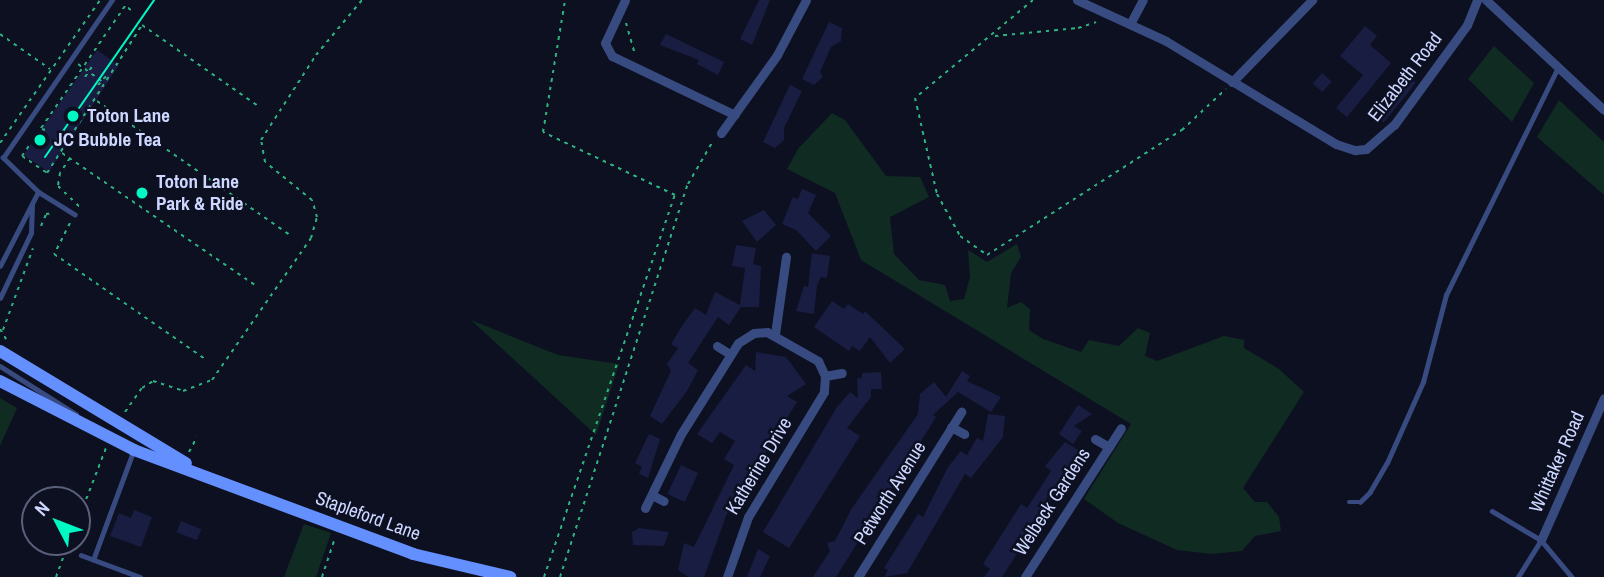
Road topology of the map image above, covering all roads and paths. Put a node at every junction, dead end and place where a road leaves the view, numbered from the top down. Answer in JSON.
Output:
{"nodes":[{"id":1,"x":100,"y":0,"type":"edge"},
{"id":2,"x":112,"y":0,"type":"edge"},
{"id":3,"x":362,"y":0,"type":"edge"},
{"id":4,"x":565,"y":0,"type":"edge"},
{"id":5,"x":806,"y":0,"type":"edge"},
{"id":6,"x":1034,"y":0,"type":"edge"},
{"id":7,"x":1077,"y":0,"type":"edge"},
{"id":8,"x":1143,"y":0,"type":"edge"},
{"id":9,"x":1312,"y":0,"type":"edge"},
{"id":10,"x":1477,"y":0,"type":"edge"},
{"id":11,"x":1487,"y":0,"type":"edge"},
{"id":12,"x":623,"y":4,"type":"edge"},
{"id":13,"x":131,"y":10,"type":"dead end"},
{"id":14,"x":1108,"y":17,"type":"junction"},
{"id":15,"x":1130,"y":24,"type":"junction"},
{"id":16,"x":0,"y":34,"type":"edge"},
{"id":17,"x":994,"y":36,"type":"junction"},
{"id":18,"x":63,"y":53,"type":"junction"},
{"id":19,"x":71,"y":59,"type":"junction"},
{"id":20,"x":93,"y":65,"type":"dead end"},
{"id":21,"x":1558,"y":67,"type":"junction"},
{"id":22,"x":83,"y":68,"type":"junction"},
{"id":23,"x":640,"y":68,"type":"junction"},
{"id":24,"x":51,"y":70,"type":"junction"},
{"id":25,"x":89,"y":72,"type":"junction"},
{"id":26,"x":110,"y":72,"type":"junction"},
{"id":27,"x":85,"y":77,"type":"dead end"},
{"id":28,"x":102,"y":81,"type":"junction"},
{"id":29,"x":1232,"y":82,"type":"junction"},
{"id":30,"x":99,"y":85,"type":"dead end"},
{"id":31,"x":96,"y":101,"type":"junction"},
{"id":32,"x":258,"y":106,"type":"dead end"},
{"id":33,"x":1604,"y":110,"type":"edge"},
{"id":34,"x":735,"y":115,"type":"junction"},
{"id":35,"x":41,"y":129,"type":"junction"},
{"id":36,"x":49,"y":131,"type":"dead end"},
{"id":37,"x":721,"y":133,"type":"joint"},
{"id":38,"x":61,"y":140,"type":"dead end"},
{"id":39,"x":0,"y":143,"type":"edge"},
{"id":40,"x":65,"y":146,"type":"junction"},
{"id":41,"x":61,"y":152,"type":"junction"},
{"id":42,"x":70,"y":158,"type":"junction"},
{"id":43,"x":38,"y":192,"type":"junction"},
{"id":44,"x":33,"y":205,"type":"junction"},
{"id":45,"x":75,"y":215,"type":"junction"},
{"id":46,"x":70,"y":223,"type":"junction"},
{"id":47,"x":39,"y":230,"type":"dead end"},
{"id":48,"x":291,"y":236,"type":"dead end"},
{"id":49,"x":35,"y":242,"type":"dead end"},
{"id":50,"x":786,"y":257,"type":"dead end"},
{"id":51,"x":0,"y":266,"type":"edge"},
{"id":52,"x":0,"y":282,"type":"edge"},
{"id":53,"x":6,"y":286,"type":"junction"},
{"id":54,"x":256,"y":286,"type":"dead end"},
{"id":55,"x":0,"y":298,"type":"edge"},
{"id":56,"x":3,"y":330,"type":"dead end"},
{"id":57,"x":775,"y":334,"type":"junction"},
{"id":58,"x":717,"y":346,"type":"dead end"},
{"id":59,"x":0,"y":351,"type":"edge"},
{"id":60,"x":730,"y":354,"type":"junction"},
{"id":61,"x":205,"y":359,"type":"dead end"},
{"id":62,"x":0,"y":366,"type":"edge"},
{"id":63,"x":842,"y":373,"type":"dead end"},
{"id":64,"x":825,"y":376,"type":"junction"},
{"id":65,"x":0,"y":382,"type":"edge"},
{"id":66,"x":1604,"y":398,"type":"edge"},
{"id":67,"x":961,"y":412,"type":"dead end"},
{"id":68,"x":120,"y":421,"type":"junction"},
{"id":69,"x":951,"y":427,"type":"junction"},
{"id":70,"x":1121,"y":428,"type":"dead end"},
{"id":71,"x":964,"y":435,"type":"dead end"},
{"id":72,"x":198,"y":437,"type":"dead end"},
{"id":73,"x":107,"y":438,"type":"junction"},
{"id":74,"x":1095,"y":439,"type":"dead end"},
{"id":75,"x":1109,"y":447,"type":"junction"},
{"id":76,"x":134,"y":450,"type":"junction"},
{"id":77,"x":183,"y":461,"type":"junction"},
{"id":78,"x":217,"y":479,"type":"junction"},
{"id":79,"x":90,"y":486,"type":"edge"},
{"id":80,"x":652,"y":495,"type":"junction"},
{"id":81,"x":664,"y":501,"type":"dead end"},
{"id":82,"x":1349,"y":502,"type":"dead end"},
{"id":83,"x":645,"y":508,"type":"dead end"},
{"id":84,"x":1492,"y":511,"type":"dead end"},
{"id":85,"x":339,"y":526,"type":"junction"},
{"id":86,"x":1541,"y":540,"type":"junction"},
{"id":87,"x":64,"y":556,"type":"edge"},
{"id":88,"x":85,"y":556,"type":"edge"},
{"id":89,"x":93,"y":559,"type":"junction"},
{"id":90,"x":56,"y":577,"type":"edge"},
{"id":91,"x":140,"y":577,"type":"edge"},
{"id":92,"x":322,"y":577,"type":"edge"},
{"id":93,"x":510,"y":577,"type":"edge"},
{"id":94,"x":544,"y":577,"type":"edge"},
{"id":95,"x":560,"y":577,"type":"edge"},
{"id":96,"x":727,"y":577,"type":"edge"},
{"id":97,"x":858,"y":577,"type":"edge"},
{"id":98,"x":1025,"y":577,"type":"edge"},
{"id":99,"x":1518,"y":577,"type":"edge"},
{"id":100,"x":1572,"y":577,"type":"edge"}],
"edges":[{"from":1,"to":18,"type":"path"},
{"from":2,"to":19,"type":"lane"},
{"from":3,"to":68,"type":"path"},
{"from":4,"to":94,"type":"path"},
{"from":5,"to":34,"type":"street"},
{"from":6,"to":17,"type":"path"},
{"from":7,"to":14,"type":"street"},
{"from":8,"to":15,"type":"street"},
{"from":9,"to":29,"type":"street"},
{"from":10,"to":29,"type":"street","name":"Elizabeth Road"},
{"from":11,"to":21,"type":"street"},
{"from":12,"to":23,"type":"path"},
{"from":12,"to":23,"type":"street"},
{"from":13,"to":22,"type":"path"},
{"from":14,"to":15,"type":"street"},
{"from":14,"to":17,"type":"path"},
{"from":15,"to":29,"type":"street"},
{"from":16,"to":24,"type":"path"},
{"from":17,"to":29,"type":"path"},
{"from":18,"to":19,"type":"path"},
{"from":18,"to":24,"type":"path"},
{"from":19,"to":22,"type":"path"},
{"from":19,"to":43,"type":"lane"},
{"from":20,"to":25,"type":"path"},
{"from":21,"to":33,"type":"street"},
{"from":21,"to":82,"type":"lane"},
{"from":22,"to":25,"type":"path"},
{"from":22,"to":35,"type":"path"},
{"from":23,"to":34,"type":"street"},
{"from":24,"to":39,"type":"path"},
{"from":25,"to":27,"type":"path"},
{"from":25,"to":28,"type":"path"},
{"from":26,"to":28,"type":"path"},
{"from":26,"to":31,"type":"path"},
{"from":26,"to":32,"type":"path"},
{"from":28,"to":30,"type":"path"},
{"from":31,"to":40,"type":"path"},
{"from":31,"to":48,"type":"path"},
{"from":34,"to":37,"type":"street"},
{"from":35,"to":36,"type":"path"},
{"from":35,"to":41,"type":"path"},
{"from":37,"to":95,"type":"path"},
{"from":38,"to":40,"type":"path"},
{"from":40,"to":41,"type":"path"},
{"from":41,"to":42,"type":"path"},
{"from":42,"to":45,"type":"path"},
{"from":42,"to":54,"type":"path"},
{"from":43,"to":44,"type":"lane"},
{"from":43,"to":45,"type":"lane"},
{"from":44,"to":51,"type":"lane"},
{"from":44,"to":53,"type":"lane"},
{"from":45,"to":46,"type":"path"},
{"from":46,"to":47,"type":"path"},
{"from":46,"to":61,"type":"path"},
{"from":49,"to":56,"type":"path"},
{"from":50,"to":57,"type":"street"},
{"from":52,"to":53,"type":"lane"},
{"from":53,"to":55,"type":"lane"},
{"from":57,"to":60,"type":"street"},
{"from":57,"to":64,"type":"street"},
{"from":58,"to":60,"type":"street"},
{"from":59,"to":68,"type":"main road"},
{"from":60,"to":80,"type":"street"},
{"from":62,"to":73,"type":"lane"},
{"from":63,"to":64,"type":"street"},
{"from":64,"to":96,"type":"street","name":"Katherine Drive"},
{"from":65,"to":73,"type":"main road"},
{"from":66,"to":86,"type":"street","name":"Whittaker Road"},
{"from":67,"to":69,"type":"street","name":"Petworth Avenue"},
{"from":68,"to":77,"type":"main road","name":"Stapleford Lane"},
{"from":69,"to":71,"type":"street"},
{"from":69,"to":97,"type":"street","name":"Petworth Avenue"},
{"from":70,"to":75,"type":"street","name":"Welbeck Gardens"},
{"from":72,"to":77,"type":"path"},
{"from":73,"to":76,"type":"main road","name":"Stapleford Lane"},
{"from":73,"to":79,"type":"path"},
{"from":74,"to":75,"type":"street","name":"Welbeck Gardens"},
{"from":75,"to":98,"type":"street","name":"Welbeck Gardens"},
{"from":76,"to":78,"type":"main road","name":"Stapleford Lane"},
{"from":76,"to":89,"type":"lane"},
{"from":77,"to":78,"type":"main road","name":"Stapleford Lane"},
{"from":78,"to":85,"type":"main road","name":"Stapleford Lane"},
{"from":80,"to":81,"type":"street"},
{"from":80,"to":83,"type":"street"},
{"from":84,"to":86,"type":"lane"},
{"from":85,"to":92,"type":"path"},
{"from":85,"to":93,"type":"main road","name":"Stapleford Lane"},
{"from":86,"to":99,"type":"lane"},
{"from":86,"to":100,"type":"lane"},
{"from":87,"to":90,"type":"path"},
{"from":88,"to":89,"type":"lane"},
{"from":89,"to":91,"type":"lane"}]}
